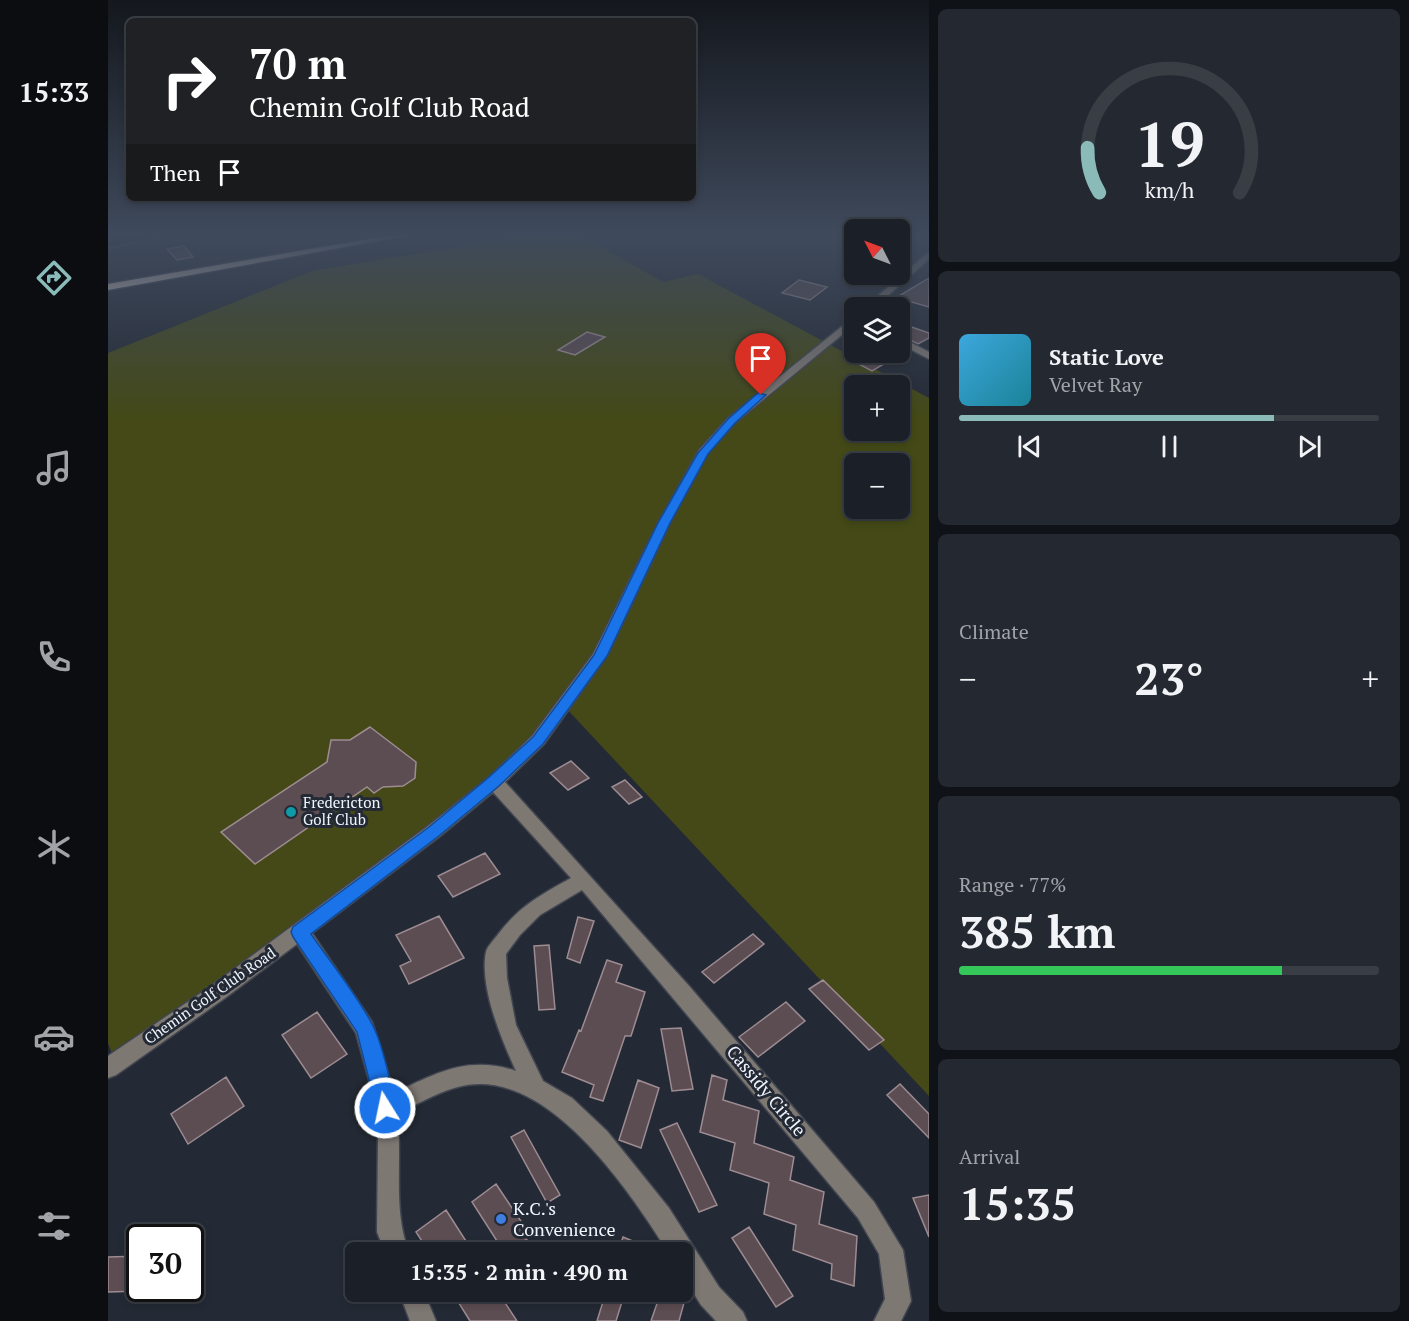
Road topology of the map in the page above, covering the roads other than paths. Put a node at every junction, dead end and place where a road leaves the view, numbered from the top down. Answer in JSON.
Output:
{"nodes":[{"id":1,"x":844,"y":329,"type":"edge"},
{"id":2,"x":910,"y":346,"type":"edge"},
{"id":3,"x":929,"y":356,"type":"edge"},
{"id":4,"x":494,"y":782,"type":"junction"},
{"id":5,"x":584,"y":880,"type":"junction"},
{"id":6,"x":300,"y":932,"type":"junction"},
{"id":7,"x":108,"y":1068,"type":"edge"},
{"id":8,"x":535,"y":1088,"type":"junction"},
{"id":9,"x":385,"y":1108,"type":"junction"},
{"id":10,"x":393,"y":1242,"type":"edge"},
{"id":11,"x":416,"y":1302,"type":"edge"},
{"id":12,"x":423,"y":1321,"type":"edge"},
{"id":13,"x":734,"y":1321,"type":"edge"},
{"id":14,"x":886,"y":1321,"type":"edge"}],
"edges":[{"from":1,"to":4,"type":"street","name":"Chemin Golf Club Road"},
{"from":2,"to":3,"type":"street"},
{"from":4,"to":5,"type":"street","name":"Cassidy Circle"},
{"from":4,"to":6,"type":"street","name":"Chemin Golf Club Road"},
{"from":5,"to":8,"type":"street"},
{"from":5,"to":14,"type":"street","name":"Cassidy Circle"},
{"from":6,"to":7,"type":"street","name":"Chemin Golf Club Road"},
{"from":6,"to":9,"type":"street"},
{"from":8,"to":9,"type":"street"},
{"from":8,"to":13,"type":"street"},
{"from":9,"to":10,"type":"street"},
{"from":11,"to":12,"type":"street"}]}
